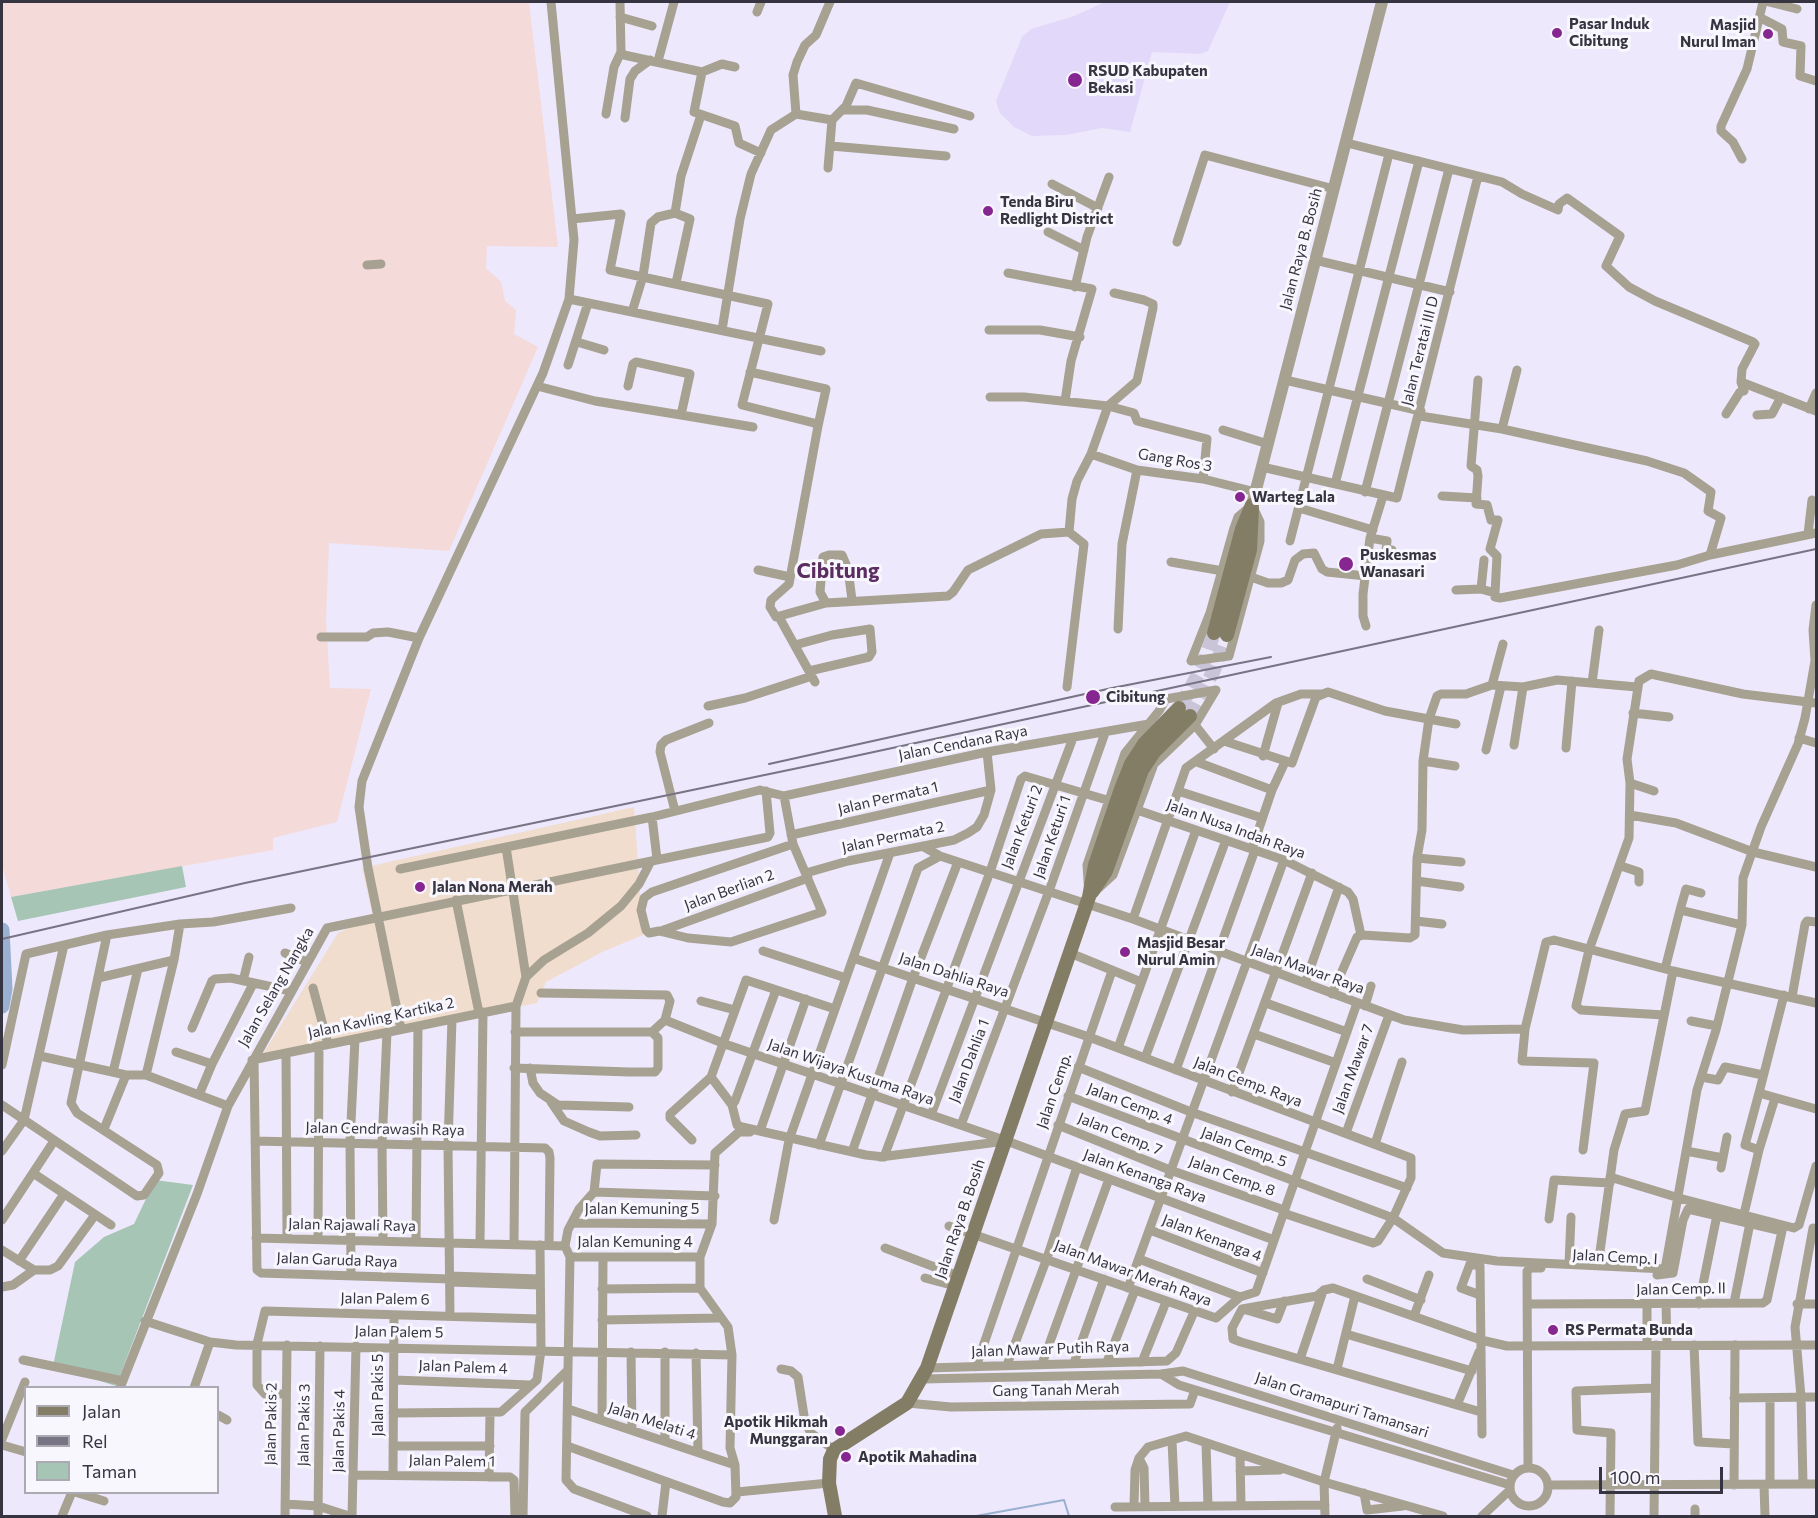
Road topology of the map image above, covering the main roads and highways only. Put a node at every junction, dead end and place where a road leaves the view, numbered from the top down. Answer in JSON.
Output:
{"nodes":[{"id":1,"x":1254,"y":498,"type":"road end"},
{"id":2,"x":1220,"y":634,"type":"tunnel mouth"},
{"id":3,"x":1188,"y":716,"type":"tunnel mouth"},
{"id":4,"x":835,"y":1516,"type":"edge"}],
"edges":[{"from":1,"to":2,"type":"main road"},
{"from":3,"to":4,"type":"main road","name":"Jalan Raya B. Bosih"}]}
